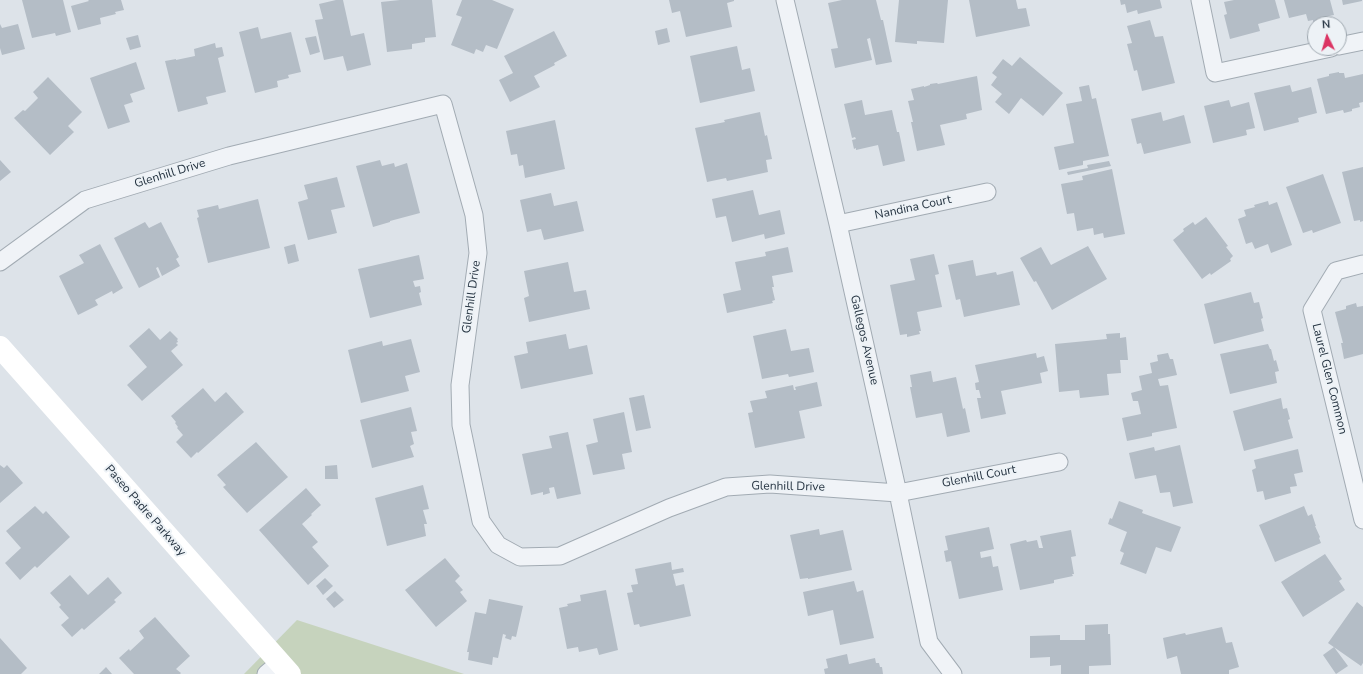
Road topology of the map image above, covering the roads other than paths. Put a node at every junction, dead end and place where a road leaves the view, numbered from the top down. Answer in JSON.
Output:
{"nodes":[{"id":1,"x":785,"y":0,"type":"edge"},
{"id":2,"x":1200,"y":0,"type":"edge"},
{"id":3,"x":1363,"y":41,"type":"edge"},
{"id":4,"x":1347,"y":44,"type":"edge"},
{"id":5,"x":1307,"y":53,"type":"edge"},
{"id":6,"x":987,"y":192,"type":"dead end"},
{"id":7,"x":838,"y":224,"type":"junction"},
{"id":8,"x":0,"y":262,"type":"edge"},
{"id":9,"x":1363,"y":264,"type":"edge"},
{"id":10,"x":0,"y":347,"type":"edge"},
{"id":11,"x":1059,"y":462,"type":"dead end"},
{"id":12,"x":898,"y":493,"type":"junction"},
{"id":13,"x":1363,"y":520,"type":"edge"},
{"id":14,"x":278,"y":670,"type":"edge"},
{"id":15,"x":953,"y":674,"type":"edge"}],
"edges":[{"from":1,"to":7,"type":"street","name":"Gallegos Avenue"},
{"from":2,"to":5,"type":"street"},
{"from":3,"to":4,"type":"street"},
{"from":6,"to":7,"type":"street","name":"Nandina Court"},
{"from":7,"to":12,"type":"street","name":"Gallegos Avenue"},
{"from":8,"to":12,"type":"street","name":"Glenhill Drive"},
{"from":9,"to":13,"type":"street","name":"Laurel Glen Common"},
{"from":10,"to":14,"type":"main road","name":"Paseo Padre Parkway"},
{"from":11,"to":12,"type":"street","name":"Glenhill Court"},
{"from":12,"to":15,"type":"street","name":"Gallegos Avenue"}]}
